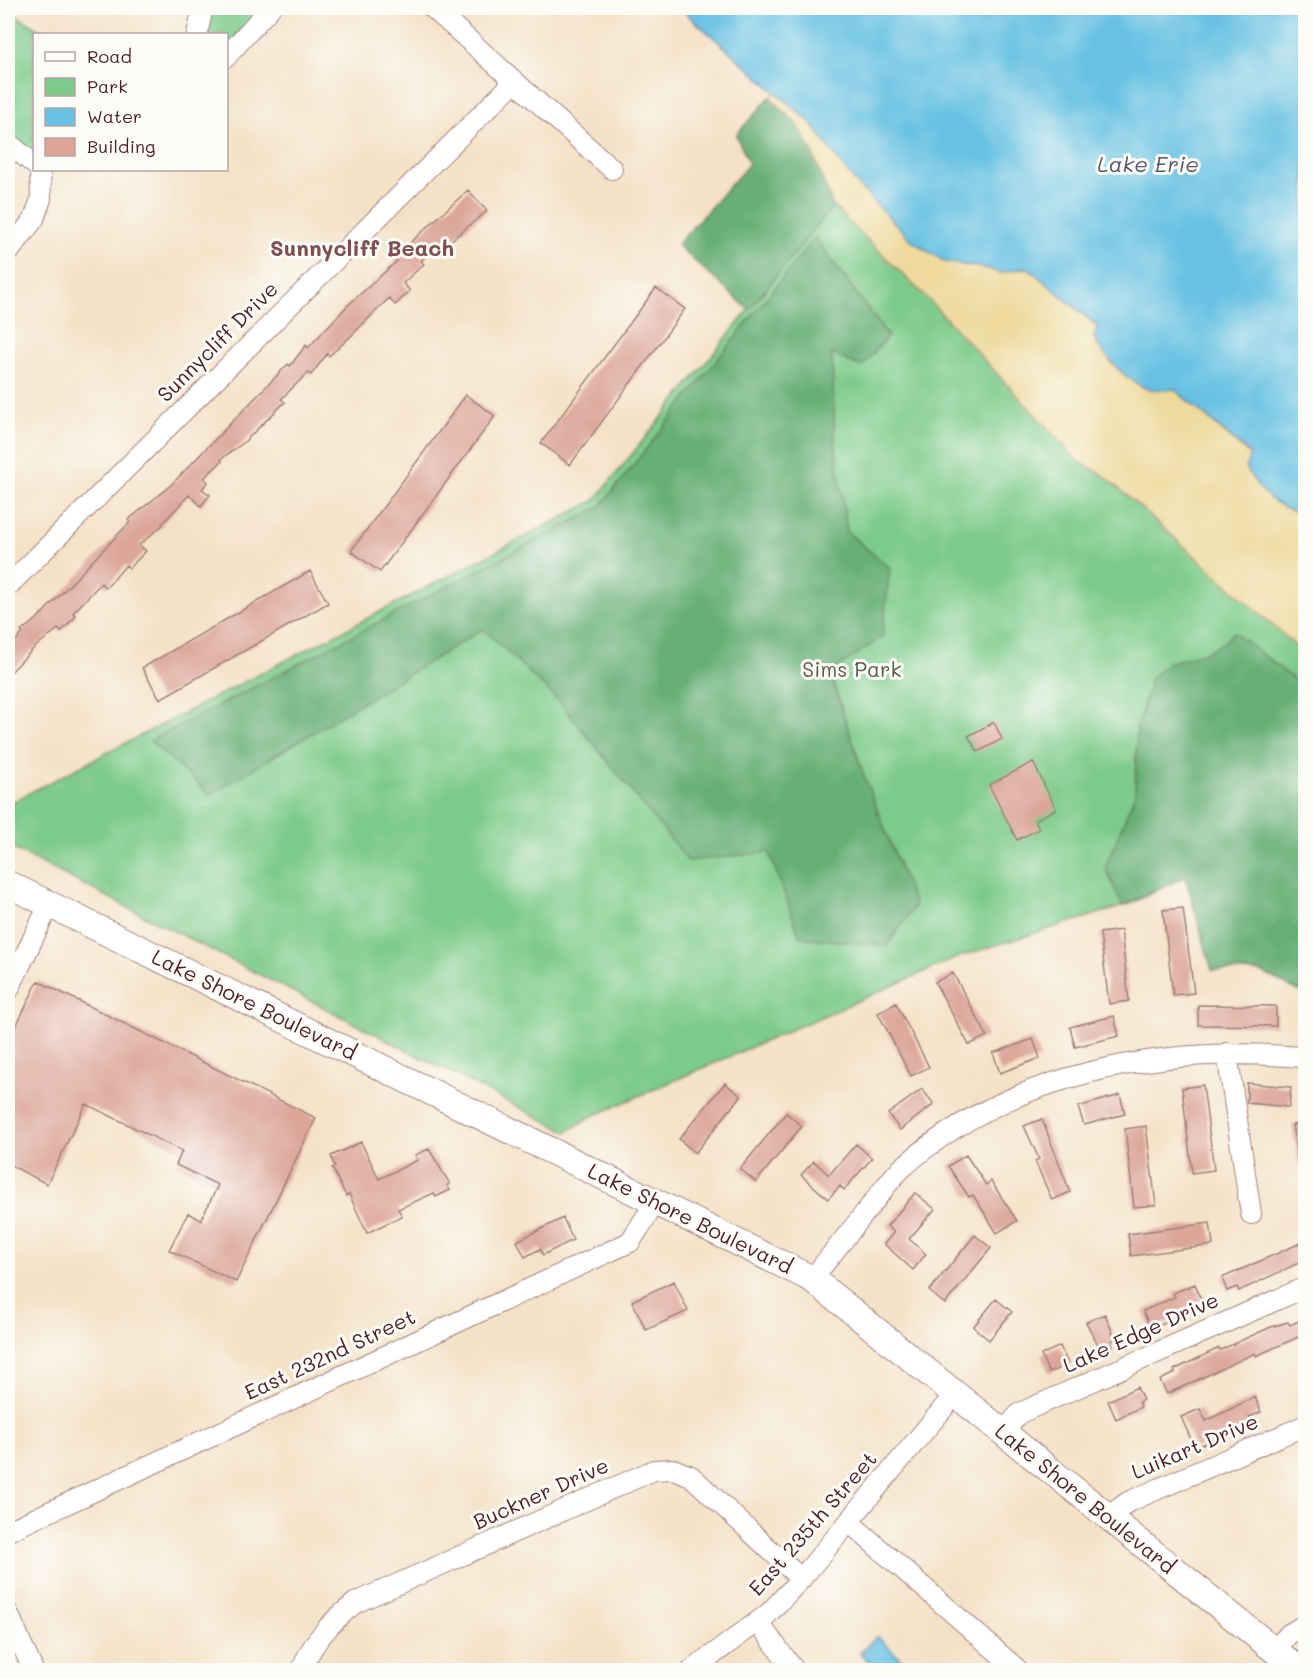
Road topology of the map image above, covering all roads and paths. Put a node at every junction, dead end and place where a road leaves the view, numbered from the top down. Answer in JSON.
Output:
{"nodes":[{"id":1,"x":203,"y":8,"type":"edge"},
{"id":2,"x":270,"y":8,"type":"edge"},
{"id":3,"x":433,"y":8,"type":"edge"},
{"id":4,"x":197,"y":33,"type":"edge"},
{"id":5,"x":228,"y":55,"type":"edge"},
{"id":6,"x":514,"y":82,"type":"junction"},
{"id":7,"x":8,"y":143,"type":"edge"},
{"id":8,"x":33,"y":163,"type":"edge"},
{"id":9,"x":612,"y":169,"type":"dead end"},
{"id":10,"x":39,"y":171,"type":"edge"},
{"id":11,"x":8,"y":254,"type":"edge"},
{"id":12,"x":8,"y":586,"type":"edge"},
{"id":13,"x":8,"y":884,"type":"edge"},
{"id":14,"x":50,"y":905,"type":"junction"},
{"id":15,"x":8,"y":991,"type":"edge"},
{"id":16,"x":1227,"y":1053,"type":"junction"},
{"id":17,"x":1301,"y":1057,"type":"dead end"},
{"id":18,"x":655,"y":1203,"type":"junction"},
{"id":19,"x":1251,"y":1214,"type":"dead end"},
{"id":20,"x":812,"y":1279,"type":"junction"},
{"id":21,"x":1305,"y":1287,"type":"edge"},
{"id":22,"x":956,"y":1393,"type":"junction"},
{"id":23,"x":1305,"y":1425,"type":"edge"},
{"id":24,"x":1003,"y":1432,"type":"junction"},
{"id":25,"x":1106,"y":1518,"type":"junction"},
{"id":26,"x":849,"y":1522,"type":"junction"},
{"id":27,"x":8,"y":1531,"type":"edge"},
{"id":28,"x":801,"y":1580,"type":"junction"},
{"id":29,"x":8,"y":1613,"type":"edge"},
{"id":30,"x":758,"y":1622,"type":"junction"},
{"id":31,"x":1305,"y":1624,"type":"edge"},
{"id":32,"x":1275,"y":1650,"type":"junction"},
{"id":33,"x":33,"y":1671,"type":"edge"},
{"id":34,"x":302,"y":1671,"type":"edge"},
{"id":35,"x":692,"y":1671,"type":"edge"},
{"id":36,"x":794,"y":1671,"type":"edge"},
{"id":37,"x":1018,"y":1671,"type":"edge"},
{"id":38,"x":1299,"y":1671,"type":"edge"}],
"edges":[{"from":1,"to":4,"type":"street"},
{"from":2,"to":5,"type":"street"},
{"from":3,"to":6,"type":"street"},
{"from":6,"to":9,"type":"street"},
{"from":6,"to":12,"type":"street","name":"Sunnycliff Drive"},
{"from":7,"to":8,"type":"street"},
{"from":10,"to":11,"type":"street"},
{"from":13,"to":14,"type":"main road","name":"Lake Shore Boulevard"},
{"from":14,"to":15,"type":"street"},
{"from":14,"to":18,"type":"main road","name":"Lake Shore Boulevard"},
{"from":16,"to":17,"type":"street"},
{"from":16,"to":19,"type":"street"},
{"from":16,"to":20,"type":"street"},
{"from":18,"to":20,"type":"main road","name":"Lake Shore Boulevard"},
{"from":18,"to":27,"type":"street","name":"East 232nd Street"},
{"from":20,"to":22,"type":"main road","name":"Lake Shore Boulevard"},
{"from":21,"to":24,"type":"street","name":"Lake Edge Drive"},
{"from":22,"to":24,"type":"main road","name":"Lake Shore Boulevard"},
{"from":22,"to":26,"type":"street","name":"East 235th Street"},
{"from":23,"to":25,"type":"street","name":"Luikart Drive"},
{"from":24,"to":25,"type":"main road","name":"Lake Shore Boulevard"},
{"from":25,"to":32,"type":"main road","name":"Lake Shore Boulevard"},
{"from":26,"to":28,"type":"street","name":"East 235th Street"},
{"from":26,"to":37,"type":"street"},
{"from":28,"to":30,"type":"street","name":"East 235th Street"},
{"from":28,"to":34,"type":"street","name":"Buckner Drive"},
{"from":29,"to":33,"type":"street"},
{"from":30,"to":35,"type":"street","name":"East 235th Street"},
{"from":30,"to":36,"type":"street"},
{"from":31,"to":32,"type":"street"},
{"from":32,"to":38,"type":"main road","name":"Lake Shore Boulevard"}]}
